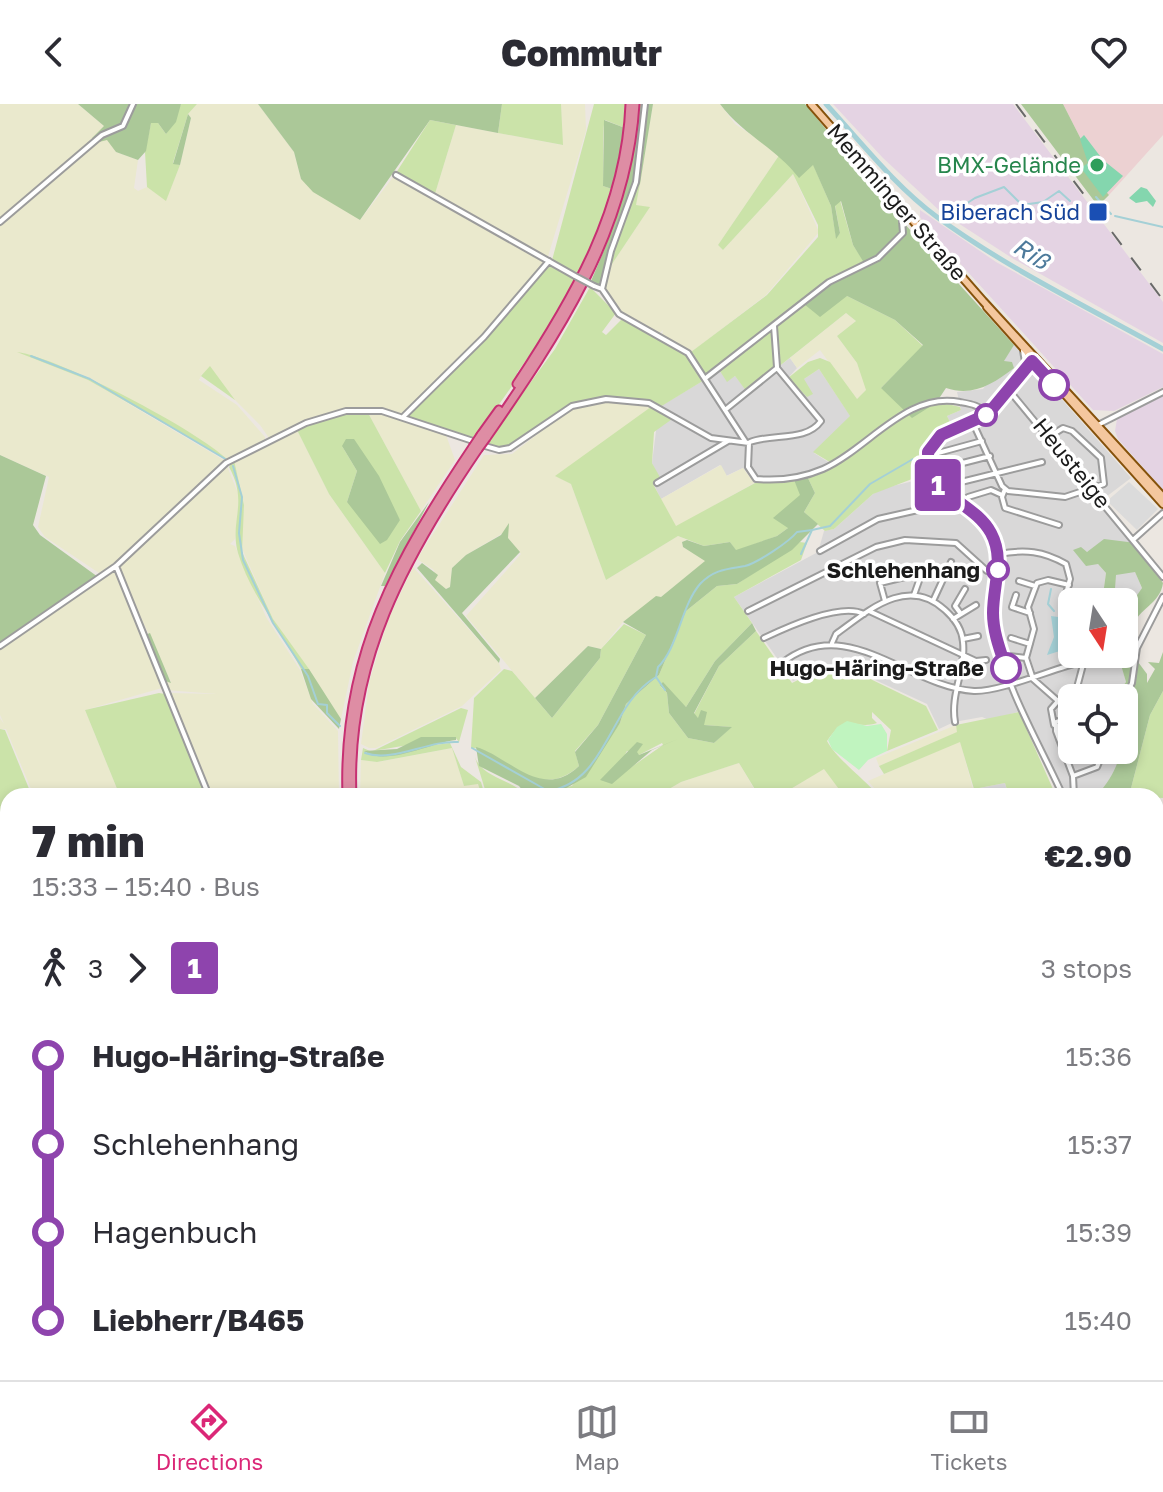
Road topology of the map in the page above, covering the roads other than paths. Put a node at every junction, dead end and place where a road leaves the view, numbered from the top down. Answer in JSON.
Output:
{"nodes":[{"id":1,"x":133,"y":104,"type":"edge"},
{"id":2,"x":633,"y":104,"type":"edge"},
{"id":3,"x":645,"y":104,"type":"edge"},
{"id":4,"x":811,"y":104,"type":"edge"},
{"id":5,"x":396,"y":175,"type":"dead end"},
{"id":6,"x":907,"y":216,"type":"junction"},
{"id":7,"x":0,"y":222,"type":"edge"},
{"id":8,"x":549,"y":261,"type":"junction"},
{"id":9,"x":602,"y":289,"type":"junction"},
{"id":10,"x":983,"y":301,"type":"junction"},
{"id":11,"x":774,"y":326,"type":"junction"},
{"id":12,"x":1023,"y":351,"type":"junction"},
{"id":13,"x":1035,"y":359,"type":"junction"},
{"id":14,"x":1026,"y":367,"type":"junction"},
{"id":15,"x":777,"y":368,"type":"junction"},
{"id":16,"x":707,"y":377,"type":"junction"},
{"id":17,"x":1008,"y":389,"type":"junction"},
{"id":18,"x":1163,"y":392,"type":"edge"},
{"id":19,"x":725,"y":410,"type":"junction"},
{"id":20,"x":988,"y":414,"type":"junction"},
{"id":21,"x":404,"y":416,"type":"junction"},
{"id":22,"x":1109,"y":418,"type":"junction"},
{"id":23,"x":973,"y":423,"type":"junction"},
{"id":24,"x":1096,"y":427,"type":"junction"},
{"id":25,"x":739,"y":432,"type":"junction"},
{"id":26,"x":1050,"y":436,"type":"junction"},
{"id":27,"x":1107,"y":437,"type":"junction"},
{"id":28,"x":731,"y":441,"type":"junction"},
{"id":29,"x":982,"y":441,"type":"junction"},
{"id":30,"x":747,"y":442,"type":"junction"},
{"id":31,"x":479,"y":443,"type":"junction"},
{"id":32,"x":938,"y":453,"type":"dead end"},
{"id":33,"x":990,"y":456,"type":"junction"},
{"id":34,"x":1042,"y":462,"type":"dead end"},
{"id":35,"x":947,"y":467,"type":"dead end"},
{"id":36,"x":997,"y":471,"type":"junction"},
{"id":37,"x":657,"y":483,"type":"dead end"},
{"id":38,"x":953,"y":484,"type":"dead end"},
{"id":39,"x":1089,"y":489,"type":"junction"},
{"id":40,"x":1004,"y":492,"type":"junction"},
{"id":41,"x":949,"y":497,"type":"junction"},
{"id":42,"x":968,"y":497,"type":"dead end"},
{"id":43,"x":1162,"y":501,"type":"edge"},
{"id":44,"x":1161,"y":515,"type":"edge"},
{"id":45,"x":1059,"y":525,"type":"dead end"},
{"id":46,"x":1134,"y":539,"type":"junction"},
{"id":47,"x":820,"y":551,"type":"dead end"},
{"id":48,"x":998,"y":554,"type":"junction"},
{"id":49,"x":951,"y":562,"type":"dead end"},
{"id":50,"x":116,"y":566,"type":"junction"},
{"id":51,"x":998,"y":574,"type":"junction"},
{"id":52,"x":1163,"y":577,"type":"edge"},
{"id":53,"x":1019,"y":581,"type":"dead end"},
{"id":54,"x":1069,"y":585,"type":"junction"},
{"id":55,"x":1035,"y":586,"type":"junction"},
{"id":56,"x":1068,"y":588,"type":"edge"},
{"id":57,"x":965,"y":589,"type":"dead end"},
{"id":58,"x":914,"y":595,"type":"junction"},
{"id":59,"x":1016,"y":595,"type":"dead end"},
{"id":60,"x":1163,"y":597,"type":"edge"},
{"id":61,"x":885,"y":601,"type":"junction"},
{"id":62,"x":933,"y":601,"type":"junction"},
{"id":63,"x":976,"y":605,"type":"dead end"},
{"id":64,"x":748,"y":611,"type":"dead end"},
{"id":65,"x":866,"y":613,"type":"junction"},
{"id":66,"x":1030,"y":613,"type":"junction"},
{"id":67,"x":961,"y":614,"type":"junction"},
{"id":68,"x":953,"y":619,"type":"junction"},
{"id":69,"x":978,"y":636,"type":"dead end"},
{"id":70,"x":764,"y":638,"type":"dead end"},
{"id":71,"x":1011,"y":638,"type":"dead end"},
{"id":72,"x":963,"y":639,"type":"junction"},
{"id":73,"x":832,"y":644,"type":"junction"},
{"id":74,"x":1030,"y":644,"type":"junction"},
{"id":75,"x":0,"y":646,"type":"edge"},
{"id":76,"x":962,"y":655,"type":"junction"},
{"id":77,"x":1009,"y":656,"type":"dead end"},
{"id":78,"x":1026,"y":658,"type":"junction"},
{"id":79,"x":986,"y":660,"type":"dead end"},
{"id":80,"x":782,"y":663,"type":"dead end"},
{"id":81,"x":1058,"y":668,"type":"edge"},
{"id":82,"x":1031,"y":675,"type":"junction"},
{"id":83,"x":1012,"y":682,"type":"junction"},
{"id":84,"x":1132,"y":684,"type":"edge"},
{"id":85,"x":956,"y":688,"type":"junction"},
{"id":86,"x":1058,"y":701,"type":"joint"},
{"id":87,"x":1058,"y":721,"type":"edge"},
{"id":88,"x":955,"y":722,"type":"dead end"},
{"id":89,"x":1056,"y":731,"type":"junction"},
{"id":90,"x":1058,"y":736,"type":"edge"},
{"id":91,"x":1069,"y":764,"type":"edge"},
{"id":92,"x":1098,"y":764,"type":"edge"},
{"id":93,"x":1073,"y":776,"type":"junction"},
{"id":94,"x":206,"y":788,"type":"edge"},
{"id":95,"x":350,"y":788,"type":"edge"},
{"id":96,"x":1059,"y":788,"type":"edge"},
{"id":97,"x":1074,"y":788,"type":"edge"}],
"edges":[{"from":1,"to":7,"type":"street"},
{"from":2,"to":31,"type":"highway"},
{"from":3,"to":9,"type":"street"},
{"from":4,"to":6,"type":"main road","name":"Memminger Straße"},
{"from":5,"to":8,"type":"street"},
{"from":6,"to":10,"type":"main road","name":"Memminger Straße"},
{"from":6,"to":11,"type":"street"},
{"from":8,"to":9,"type":"street","bridge":true},
{"from":8,"to":21,"type":"street"},
{"from":9,"to":16,"type":"street"},
{"from":10,"to":12,"type":"main road","name":"Memminger Straße"},
{"from":10,"to":13,"type":"main road","name":"Memminger Straße"},
{"from":11,"to":15,"type":"street"},
{"from":11,"to":16,"type":"street"},
{"from":12,"to":13,"type":"main road","name":"Memminger Straße"},
{"from":12,"to":14,"type":"street"},
{"from":13,"to":14,"type":"street"},
{"from":13,"to":24,"type":"main road","name":"Memminger Straße"},
{"from":14,"to":17,"type":"street"},
{"from":15,"to":19,"type":"street"},
{"from":15,"to":30,"type":"street"},
{"from":16,"to":19,"type":"street"},
{"from":17,"to":20,"type":"street"},
{"from":17,"to":26,"type":"street","name":"Heusteige"},
{"from":18,"to":22,"type":"street"},
{"from":19,"to":25,"type":"street"},
{"from":20,"to":23,"type":"street"},
{"from":20,"to":30,"type":"street"},
{"from":21,"to":31,"type":"street"},
{"from":21,"to":50,"type":"street"},
{"from":22,"to":24,"type":"street"},
{"from":22,"to":27,"type":"street"},
{"from":23,"to":29,"type":"street"},
{"from":23,"to":41,"type":"street"},
{"from":24,"to":27,"type":"main road","name":"Memminger Straße"},
{"from":24,"to":43,"type":"main road","name":"Memminger Straße"},
{"from":25,"to":28,"type":"street"},
{"from":25,"to":30,"type":"street"},
{"from":26,"to":39,"type":"street","name":"Heusteige"},
{"from":26,"to":39,"type":"street"},
{"from":27,"to":43,"type":"main road","name":"Memminger Straße"},
{"from":28,"to":30,"type":"street"},
{"from":28,"to":31,"type":"street"},
{"from":28,"to":37,"type":"street"},
{"from":29,"to":32,"type":"street"},
{"from":29,"to":33,"type":"street"},
{"from":31,"to":95,"type":"highway"},
{"from":33,"to":35,"type":"street"},
{"from":33,"to":36,"type":"street"},
{"from":34,"to":36,"type":"street"},
{"from":36,"to":38,"type":"street"},
{"from":36,"to":40,"type":"street"},
{"from":39,"to":40,"type":"street"},
{"from":39,"to":46,"type":"street","name":"Heusteige"},
{"from":40,"to":42,"type":"street"},
{"from":40,"to":45,"type":"street"},
{"from":41,"to":47,"type":"street"},
{"from":41,"to":48,"type":"street"},
{"from":43,"to":44,"type":"street"},
{"from":44,"to":46,"type":"street"},
{"from":46,"to":52,"type":"street","name":"Heusteige"},
{"from":48,"to":51,"type":"street"},
{"from":48,"to":54,"type":"street"},
{"from":49,"to":62,"type":"street"},
{"from":50,"to":75,"type":"street"},
{"from":50,"to":94,"type":"street"},
{"from":51,"to":64,"type":"street"},
{"from":51,"to":83,"type":"street"},
{"from":53,"to":55,"type":"street"},
{"from":54,"to":55,"type":"street"},
{"from":54,"to":56,"type":"street"},
{"from":55,"to":66,"type":"street"},
{"from":57,"to":67,"type":"street"},
{"from":58,"to":61,"type":"street"},
{"from":58,"to":61,"type":"street"},
{"from":58,"to":62,"type":"street"},
{"from":59,"to":66,"type":"street"},
{"from":60,"to":84,"type":"street"},
{"from":61,"to":65,"type":"street"},
{"from":62,"to":68,"type":"street"},
{"from":63,"to":67,"type":"street"},
{"from":65,"to":70,"type":"street"},
{"from":65,"to":73,"type":"street"},
{"from":65,"to":76,"type":"street"},
{"from":66,"to":74,"type":"street"},
{"from":67,"to":68,"type":"street"},
{"from":68,"to":72,"type":"street"},
{"from":69,"to":72,"type":"street"},
{"from":71,"to":74,"type":"street"},
{"from":72,"to":76,"type":"street"},
{"from":73,"to":80,"type":"street"},
{"from":73,"to":85,"type":"street"},
{"from":74,"to":78,"type":"street"},
{"from":76,"to":79,"type":"street"},
{"from":76,"to":85,"type":"street"},
{"from":77,"to":78,"type":"street"},
{"from":78,"to":82,"type":"street"},
{"from":81,"to":82,"type":"street"},
{"from":82,"to":83,"type":"street"},
{"from":82,"to":86,"type":"street"},
{"from":83,"to":85,"type":"street"},
{"from":83,"to":96,"type":"street"},
{"from":85,"to":88,"type":"street"},
{"from":86,"to":89,"type":"street"},
{"from":87,"to":89,"type":"street"},
{"from":89,"to":90,"type":"street"},
{"from":91,"to":93,"type":"street"},
{"from":92,"to":93,"type":"street"},
{"from":93,"to":97,"type":"street"}]}
